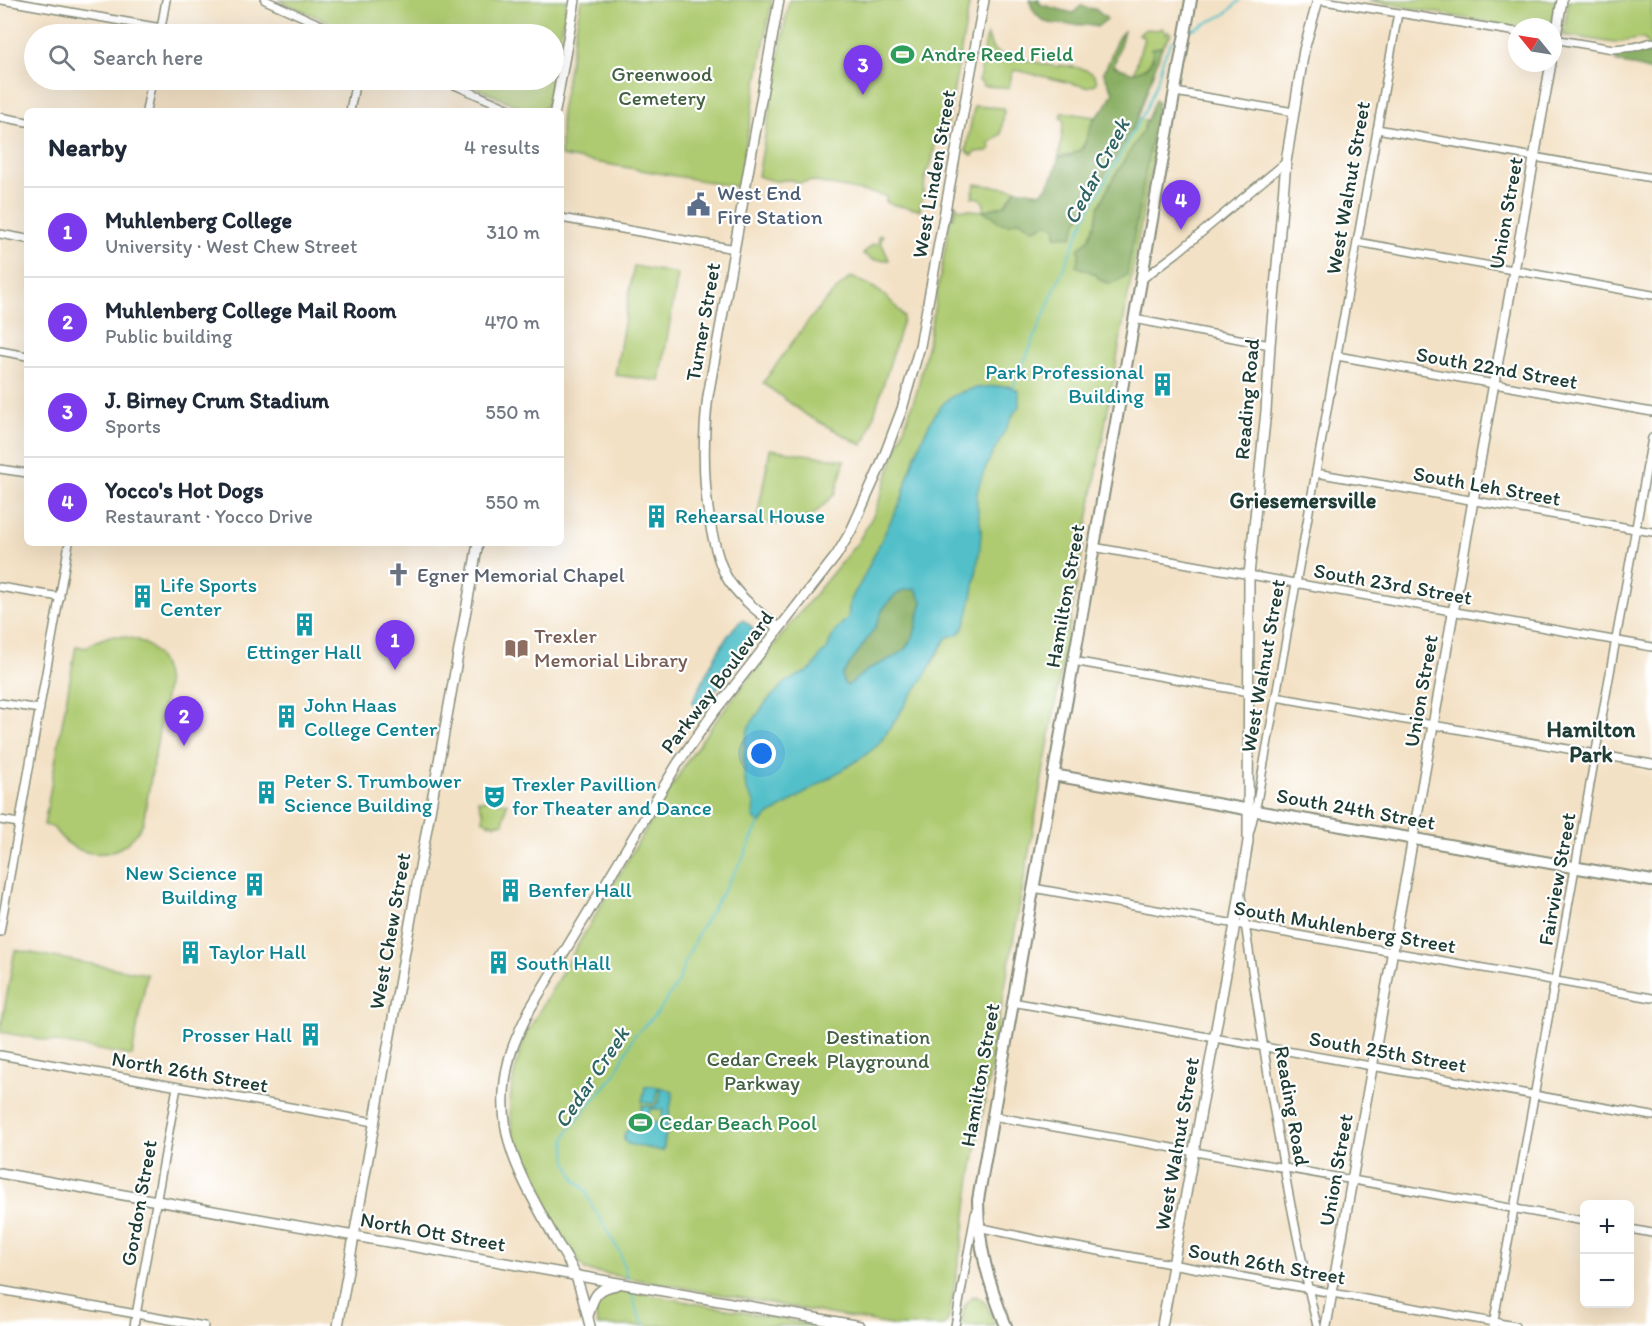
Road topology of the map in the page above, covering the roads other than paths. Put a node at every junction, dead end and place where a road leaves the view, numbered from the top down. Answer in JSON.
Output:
{"nodes":[{"id":1,"x":2,"y":0,"type":"edge"},
{"id":2,"x":166,"y":0,"type":"edge"},
{"id":3,"x":265,"y":0,"type":"edge"},
{"id":4,"x":575,"y":0,"type":"edge"},
{"id":5,"x":779,"y":0,"type":"edge"},
{"id":6,"x":984,"y":0,"type":"edge"},
{"id":7,"x":1191,"y":0,"type":"edge"},
{"id":8,"x":1318,"y":0,"type":"edge"},
{"id":9,"x":1562,"y":0,"type":"edge"},
{"id":10,"x":1398,"y":13,"type":"junction"},
{"id":11,"x":1558,"y":18,"type":"edge"},
{"id":12,"x":124,"y":24,"type":"edge"},
{"id":13,"x":161,"y":24,"type":"edge"},
{"id":14,"x":319,"y":24,"type":"edge"},
{"id":15,"x":1508,"y":31,"type":"edge"},
{"id":16,"x":1562,"y":40,"type":"edge"},
{"id":17,"x":1652,"y":42,"type":"edge"},
{"id":18,"x":564,"y":61,"type":"edge"},
{"id":19,"x":1549,"y":72,"type":"edge"},
{"id":20,"x":150,"y":90,"type":"edge"},
{"id":21,"x":354,"y":90,"type":"edge"},
{"id":22,"x":466,"y":90,"type":"edge"},
{"id":23,"x":559,"y":90,"type":"edge"},
{"id":24,"x":1175,"y":92,"type":"junction"},
{"id":25,"x":147,"y":108,"type":"edge"},
{"id":26,"x":351,"y":108,"type":"edge"},
{"id":27,"x":507,"y":108,"type":"edge"},
{"id":28,"x":556,"y":108,"type":"edge"},
{"id":29,"x":1294,"y":112,"type":"junction"},
{"id":30,"x":0,"y":117,"type":"edge"},
{"id":31,"x":24,"y":121,"type":"edge"},
{"id":32,"x":1377,"y":129,"type":"junction"},
{"id":33,"x":1535,"y":156,"type":"junction"},
{"id":34,"x":1286,"y":162,"type":"junction"},
{"id":35,"x":1652,"y":178,"type":"edge"},
{"id":36,"x":564,"y":219,"type":"edge"},
{"id":37,"x":0,"y":234,"type":"edge"},
{"id":38,"x":24,"y":238,"type":"edge"},
{"id":39,"x":1357,"y":242,"type":"junction"},
{"id":40,"x":735,"y":249,"type":"junction"},
{"id":41,"x":1514,"y":271,"type":"junction"},
{"id":42,"x":1141,"y":280,"type":"junction"},
{"id":43,"x":933,"y":284,"type":"joint"},
{"id":44,"x":1652,"y":295,"type":"edge"},
{"id":45,"x":1134,"y":319,"type":"junction"},
{"id":46,"x":1270,"y":345,"type":"junction"},
{"id":47,"x":0,"y":351,"type":"edge"},
{"id":48,"x":24,"y":355,"type":"edge"},
{"id":49,"x":1336,"y":356,"type":"junction"},
{"id":50,"x":1494,"y":384,"type":"junction"},
{"id":51,"x":1652,"y":412,"type":"edge"},
{"id":52,"x":1652,"y":438,"type":"edge"},
{"id":53,"x":0,"y":468,"type":"edge"},
{"id":54,"x":24,"y":472,"type":"edge"},
{"id":55,"x":1316,"y":473,"type":"junction"},
{"id":56,"x":1473,"y":500,"type":"junction"},
{"id":57,"x":1636,"y":529,"type":"junction"},
{"id":58,"x":1652,"y":532,"type":"edge"},
{"id":59,"x":68,"y":546,"type":"edge"},
{"id":60,"x":477,"y":546,"type":"edge"},
{"id":61,"x":1094,"y":547,"type":"junction"},
{"id":62,"x":1249,"y":575,"type":"junction"},
{"id":63,"x":1296,"y":583,"type":"junction"},
{"id":64,"x":0,"y":587,"type":"edge"},
{"id":65,"x":60,"y":597,"type":"junction"},
{"id":66,"x":1454,"y":611,"type":"junction"},
{"id":67,"x":779,"y":628,"type":"junction"},
{"id":68,"x":1616,"y":640,"type":"junction"},
{"id":69,"x":1652,"y":647,"type":"edge"},
{"id":70,"x":1073,"y":661,"type":"junction"},
{"id":71,"x":1249,"y":692,"type":"junction"},
{"id":72,"x":1276,"y":697,"type":"junction"},
{"id":73,"x":0,"y":703,"type":"edge"},
{"id":74,"x":40,"y":710,"type":"junction"},
{"id":75,"x":1433,"y":725,"type":"junction"},
{"id":76,"x":1596,"y":754,"type":"junction"},
{"id":77,"x":1652,"y":764,"type":"edge"},
{"id":78,"x":1053,"y":775,"type":"junction"},
{"id":79,"x":1251,"y":810,"type":"junction"},
{"id":80,"x":0,"y":820,"type":"edge"},
{"id":81,"x":19,"y":823,"type":"junction"},
{"id":82,"x":1413,"y":838,"type":"junction"},
{"id":83,"x":1248,"y":841,"type":"joint"},
{"id":84,"x":1576,"y":867,"type":"junction"},
{"id":85,"x":1652,"y":881,"type":"edge"},
{"id":86,"x":1033,"y":888,"type":"junction"},
{"id":87,"x":1241,"y":891,"type":"junction"},
{"id":88,"x":1235,"y":924,"type":"junction"},
{"id":89,"x":1245,"y":926,"type":"junction"},
{"id":90,"x":0,"y":932,"type":"edge"},
{"id":91,"x":1393,"y":952,"type":"junction"},
{"id":92,"x":1556,"y":981,"type":"junction"},
{"id":93,"x":1652,"y":998,"type":"edge"},
{"id":94,"x":1012,"y":1002,"type":"junction"},
{"id":95,"x":1214,"y":1038,"type":"junction"},
{"id":96,"x":1263,"y":1046,"type":"junction"},
{"id":97,"x":0,"y":1055,"type":"edge"},
{"id":98,"x":1373,"y":1066,"type":"junction"},
{"id":99,"x":177,"y":1087,"type":"junction"},
{"id":100,"x":1535,"y":1094,"type":"junction"},
{"id":101,"x":992,"y":1116,"type":"junction"},
{"id":102,"x":1652,"y":1116,"type":"edge"},
{"id":103,"x":375,"y":1122,"type":"junction"},
{"id":104,"x":1193,"y":1151,"type":"junction"},
{"id":105,"x":1284,"y":1167,"type":"junction"},
{"id":106,"x":0,"y":1173,"type":"edge"},
{"id":107,"x":1353,"y":1180,"type":"junction"},
{"id":108,"x":978,"y":1200,"type":"junction"},
{"id":109,"x":157,"y":1201,"type":"junction"},
{"id":110,"x":1514,"y":1208,"type":"junction"},
{"id":111,"x":1580,"y":1220,"type":"edge"},
{"id":112,"x":978,"y":1227,"type":"junction"},
{"id":113,"x":1634,"y":1230,"type":"edge"},
{"id":114,"x":1652,"y":1233,"type":"edge"},
{"id":115,"x":354,"y":1236,"type":"junction"},
{"id":116,"x":1173,"y":1264,"type":"junction"},
{"id":117,"x":575,"y":1275,"type":"junction"},
{"id":118,"x":622,"y":1284,"type":"junction"},
{"id":119,"x":1308,"y":1288,"type":"junction"},
{"id":120,"x":0,"y":1290,"type":"edge"},
{"id":121,"x":1332,"y":1292,"type":"junction"},
{"id":122,"x":136,"y":1314,"type":"junction"},
{"id":123,"x":589,"y":1322,"type":"edge"},
{"id":124,"x":1494,"y":1324,"type":"edge"},
{"id":125,"x":134,"y":1326,"type":"edge"},
{"id":126,"x":204,"y":1326,"type":"edge"},
{"id":127,"x":338,"y":1326,"type":"edge"},
{"id":128,"x":860,"y":1326,"type":"edge"},
{"id":129,"x":955,"y":1326,"type":"edge"},
{"id":130,"x":1006,"y":1326,"type":"edge"},
{"id":131,"x":1162,"y":1326,"type":"edge"},
{"id":132,"x":1317,"y":1326,"type":"edge"},
{"id":133,"x":1326,"y":1326,"type":"edge"},
{"id":134,"x":1515,"y":1326,"type":"edge"}],
"edges":[{"from":1,"to":12,"type":"street"},
{"from":2,"to":13,"type":"street"},
{"from":3,"to":14,"type":"street"},
{"from":4,"to":18,"type":"street"},
{"from":5,"to":40,"type":"street","name":"Turner Street"},
{"from":6,"to":43,"type":"street","name":"West Linden Street"},
{"from":7,"to":24,"type":"main road","name":"Hamilton Street"},
{"from":8,"to":10,"type":"street"},
{"from":8,"to":29,"type":"street","name":"Reading Road"},
{"from":9,"to":11,"type":"street"},
{"from":10,"to":15,"type":"street"},
{"from":10,"to":32,"type":"street","name":"West Walnut Street"},
{"from":16,"to":17,"type":"street"},
{"from":19,"to":33,"type":"street","name":"Union Street"},
{"from":20,"to":25,"type":"street"},
{"from":21,"to":26,"type":"street"},
{"from":22,"to":27,"type":"street"},
{"from":23,"to":28,"type":"street"},
{"from":24,"to":29,"type":"street"},
{"from":24,"to":42,"type":"main road","name":"Hamilton Street"},
{"from":29,"to":34,"type":"street","name":"Reading Road"},
{"from":30,"to":31,"type":"street"},
{"from":32,"to":33,"type":"street"},
{"from":32,"to":39,"type":"street","name":"West Walnut Street"},
{"from":33,"to":35,"type":"street"},
{"from":33,"to":41,"type":"street","name":"Union Street"},
{"from":34,"to":42,"type":"street"},
{"from":34,"to":46,"type":"street","name":"Reading Road"},
{"from":36,"to":40,"type":"street"},
{"from":37,"to":38,"type":"street"},
{"from":39,"to":41,"type":"street"},
{"from":39,"to":49,"type":"street","name":"West Walnut Street"},
{"from":40,"to":67,"type":"street","name":"Turner Street"},
{"from":41,"to":44,"type":"street"},
{"from":41,"to":50,"type":"street","name":"Union Street"},
{"from":42,"to":45,"type":"main road","name":"Hamilton Street"},
{"from":43,"to":67,"type":"street","name":"Parkway Boulevard"},
{"from":45,"to":46,"type":"street"},
{"from":45,"to":61,"type":"main road","name":"Hamilton Street"},
{"from":46,"to":62,"type":"street","name":"Reading Road"},
{"from":47,"to":48,"type":"street"},
{"from":49,"to":50,"type":"street","name":"South 22nd Street"},
{"from":49,"to":55,"type":"street","name":"West Walnut Street"},
{"from":50,"to":51,"type":"street","name":"South 22nd Street"},
{"from":50,"to":56,"type":"street","name":"Union Street"},
{"from":52,"to":57,"type":"street","name":"Fairview Street"},
{"from":53,"to":54,"type":"street"},
{"from":55,"to":56,"type":"street","name":"South Leh Street"},
{"from":55,"to":63,"type":"street","name":"West Walnut Street"},
{"from":56,"to":57,"type":"street","name":"South Leh Street"},
{"from":56,"to":66,"type":"street","name":"Union Street"},
{"from":57,"to":58,"type":"street","name":"South Leh Street"},
{"from":57,"to":68,"type":"street","name":"Fairview Street"},
{"from":59,"to":65,"type":"street"},
{"from":60,"to":103,"type":"street","name":"West Chew Street"},
{"from":61,"to":62,"type":"street","name":"South 23rd Street"},
{"from":61,"to":70,"type":"main road","name":"Hamilton Street"},
{"from":62,"to":63,"type":"street","name":"South 23rd Street"},
{"from":62,"to":71,"type":"street","name":"Reading Road"},
{"from":63,"to":66,"type":"street","name":"South 23rd Street"},
{"from":63,"to":72,"type":"street","name":"West Walnut Street"},
{"from":64,"to":65,"type":"street"},
{"from":65,"to":74,"type":"street"},
{"from":66,"to":68,"type":"street","name":"South 23rd Street"},
{"from":66,"to":75,"type":"street","name":"Union Street"},
{"from":67,"to":117,"type":"street","name":"Parkway Boulevard"},
{"from":68,"to":69,"type":"street","name":"South 23rd Street"},
{"from":68,"to":76,"type":"street","name":"Fairview Street"},
{"from":70,"to":71,"type":"street"},
{"from":70,"to":78,"type":"main road","name":"Hamilton Street"},
{"from":71,"to":79,"type":"street","name":"Reading Road"},
{"from":72,"to":75,"type":"street"},
{"from":72,"to":79,"type":"street","name":"West Walnut Street"},
{"from":73,"to":74,"type":"street"},
{"from":74,"to":81,"type":"street"},
{"from":75,"to":76,"type":"street"},
{"from":75,"to":82,"type":"street","name":"Union Street"},
{"from":76,"to":77,"type":"street"},
{"from":76,"to":84,"type":"street","name":"Fairview Street"},
{"from":78,"to":79,"type":"main road","name":"South 24th Street"},
{"from":78,"to":86,"type":"main road","name":"Hamilton Street"},
{"from":79,"to":82,"type":"main road","name":"South 24th Street"},
{"from":79,"to":83,"type":"street","name":"Reading Road"},
{"from":80,"to":81,"type":"street"},
{"from":81,"to":90,"type":"street"},
{"from":82,"to":84,"type":"main road","name":"South 24th Street"},
{"from":82,"to":91,"type":"street","name":"Union Street"},
{"from":83,"to":87,"type":"street","name":"West Walnut Street"},
{"from":84,"to":85,"type":"main road","name":"South 24th Street"},
{"from":84,"to":92,"type":"street","name":"Fairview Street"},
{"from":86,"to":88,"type":"street","name":"South Muhlenberg Street"},
{"from":86,"to":94,"type":"main road","name":"Hamilton Street"},
{"from":87,"to":88,"type":"street","name":"West Walnut Street"},
{"from":87,"to":89,"type":"street","name":"Reading Road"},
{"from":88,"to":89,"type":"street","name":"South Muhlenberg Street"},
{"from":88,"to":95,"type":"street","name":"West Walnut Street"},
{"from":89,"to":91,"type":"street","name":"South Muhlenberg Street"},
{"from":89,"to":96,"type":"street","name":"Reading Road"},
{"from":91,"to":92,"type":"street","name":"South Muhlenberg Street"},
{"from":91,"to":98,"type":"street","name":"Union Street"},
{"from":92,"to":93,"type":"street","name":"South Muhlenberg Street"},
{"from":92,"to":100,"type":"street","name":"Fairview Street"},
{"from":94,"to":95,"type":"street","name":"South 25th Street"},
{"from":94,"to":101,"type":"main road","name":"Hamilton Street"},
{"from":95,"to":96,"type":"street","name":"South 25th Street"},
{"from":95,"to":104,"type":"street","name":"West Walnut Street"},
{"from":96,"to":98,"type":"street","name":"South 25th Street"},
{"from":96,"to":105,"type":"street","name":"Reading Road"},
{"from":97,"to":99,"type":"street","name":"North 26th Street"},
{"from":98,"to":100,"type":"street","name":"South 25th Street"},
{"from":98,"to":107,"type":"street","name":"Union Street"},
{"from":99,"to":103,"type":"street","name":"North 26th Street"},
{"from":99,"to":109,"type":"street","name":"Gordon Street"},
{"from":100,"to":102,"type":"street","name":"South 25th Street"},
{"from":100,"to":110,"type":"street","name":"Fairview Street"},
{"from":101,"to":104,"type":"street"},
{"from":101,"to":108,"type":"main road","name":"Hamilton Street"},
{"from":103,"to":115,"type":"street","name":"West Chew Street"},
{"from":104,"to":105,"type":"street"},
{"from":104,"to":116,"type":"street","name":"West Walnut Street"},
{"from":105,"to":107,"type":"street"},
{"from":105,"to":119,"type":"street","name":"Reading Road"},
{"from":106,"to":109,"type":"street","name":"North Ott Street"},
{"from":107,"to":110,"type":"street"},
{"from":107,"to":121,"type":"street","name":"Union Street"},
{"from":108,"to":112,"type":"main road","name":"Hamilton Street"},
{"from":108,"to":129,"type":"street","name":"Hamilton Street"},
{"from":109,"to":115,"type":"street","name":"North Ott Street"},
{"from":109,"to":122,"type":"street","name":"Gordon Street"},
{"from":110,"to":111,"type":"street"},
{"from":110,"to":124,"type":"street","name":"Fairview Street"},
{"from":112,"to":116,"type":"street","name":"South 26th Street"},
{"from":112,"to":130,"type":"main road","name":"Hamilton Street"},
{"from":113,"to":114,"type":"street"},
{"from":115,"to":117,"type":"street","name":"North Ott Street"},
{"from":115,"to":127,"type":"street","name":"West Chew Street"},
{"from":116,"to":119,"type":"street","name":"South 26th Street"},
{"from":116,"to":131,"type":"street","name":"West Walnut Street"},
{"from":117,"to":118,"type":"street","name":"North Ott Street"},
{"from":117,"to":123,"type":"street","name":"Parkway Boulevard"},
{"from":118,"to":123,"type":"street"},
{"from":118,"to":128,"type":"street","name":"North Ott Street"},
{"from":119,"to":121,"type":"street","name":"South 26th Street"},
{"from":119,"to":132,"type":"street","name":"Reading Road"},
{"from":120,"to":122,"type":"street"},
{"from":121,"to":124,"type":"street","name":"South 26th Street"},
{"from":121,"to":133,"type":"street","name":"Union Street"},
{"from":122,"to":125,"type":"street","name":"Gordon Street"},
{"from":122,"to":126,"type":"street"},
{"from":124,"to":134,"type":"street","name":"South 26th Street"}]}
